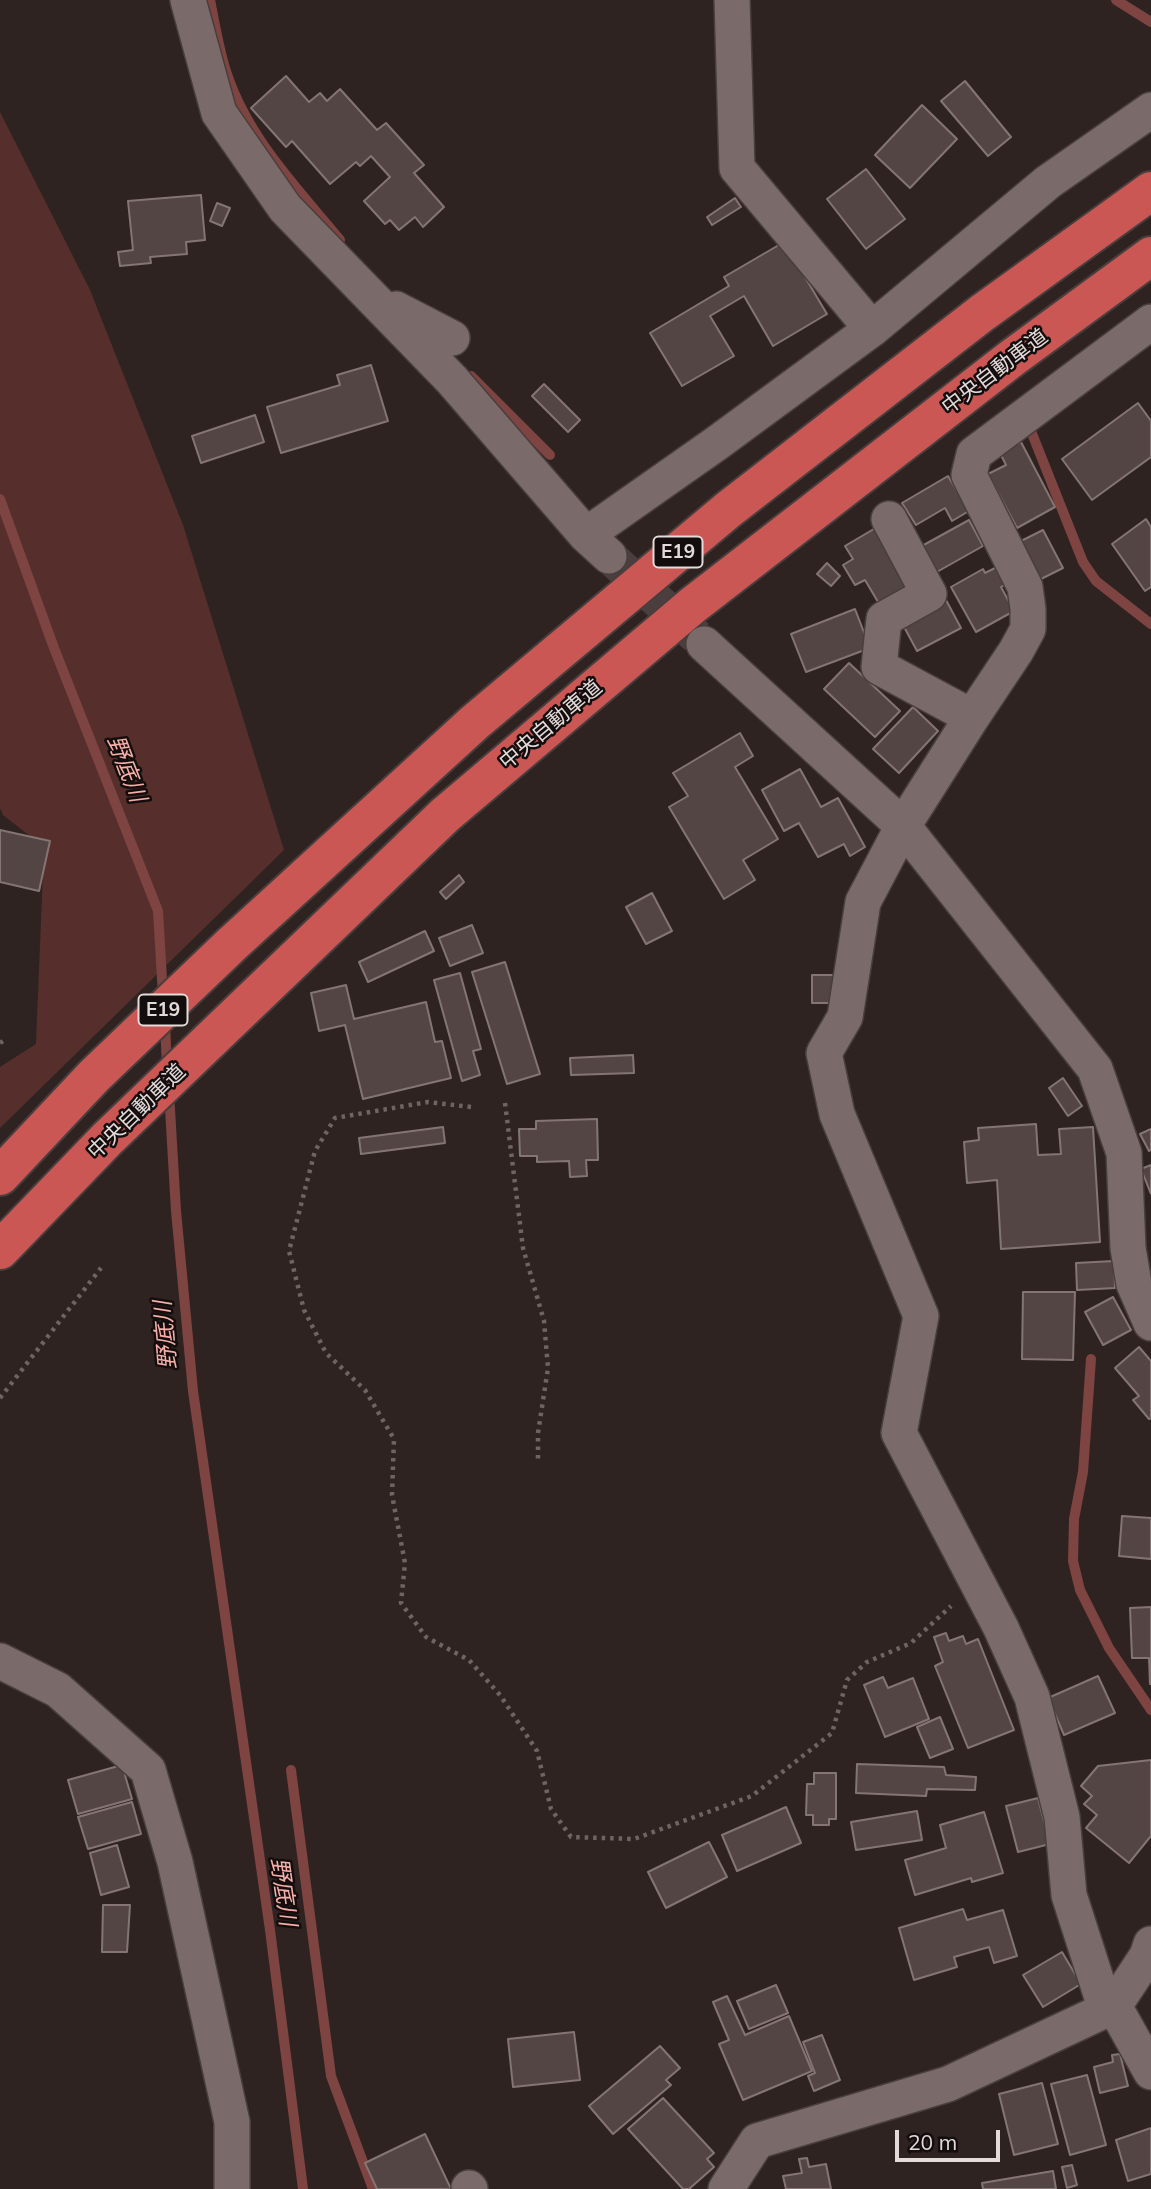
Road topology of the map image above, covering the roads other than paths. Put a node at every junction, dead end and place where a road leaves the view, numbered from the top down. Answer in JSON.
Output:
{"nodes":[{"id":1,"x":188,"y":0,"type":"edge"},
{"id":2,"x":732,"y":0,"type":"edge"},
{"id":3,"x":1151,"y":110,"type":"edge"},
{"id":4,"x":1151,"y":191,"type":"edge"},
{"id":5,"x":1151,"y":256,"type":"edge"},
{"id":6,"x":369,"y":294,"type":"junction"},
{"id":7,"x":1151,"y":321,"type":"edge"},
{"id":8,"x":872,"y":329,"type":"junction"},
{"id":9,"x":452,"y":338,"type":"dead end"},
{"id":10,"x":889,"y":519,"type":"dead end"},
{"id":11,"x":704,"y":644,"type":"tunnel mouth"},
{"id":12,"x":972,"y":717,"type":"junction"},
{"id":13,"x":903,"y":826,"type":"junction"},
{"id":14,"x":0,"y":1176,"type":"edge"},
{"id":15,"x":0,"y":1250,"type":"edge"},
{"id":16,"x":1151,"y":1324,"type":"edge"},
{"id":17,"x":0,"y":1661,"type":"edge"},
{"id":18,"x":1151,"y":1944,"type":"edge"},
{"id":19,"x":1110,"y":2008,"type":"junction"},
{"id":20,"x":1151,"y":2072,"type":"edge"},
{"id":21,"x":232,"y":2189,"type":"edge"},
{"id":22,"x":726,"y":2189,"type":"edge"}],
"edges":[{"from":1,"to":6,"type":"street"},
{"from":2,"to":8,"type":"street"},
{"from":3,"to":8,"type":"street"},
{"from":4,"to":14,"type":"highway","number":"E19"},
{"from":5,"to":15,"type":"highway","name":"中央自動車道","number":"E19"},
{"from":6,"to":8,"type":"street"},
{"from":6,"to":9,"type":"street"},
{"from":7,"to":12,"type":"street"},
{"from":10,"to":12,"type":"street"},
{"from":11,"to":13,"type":"street"},
{"from":12,"to":13,"type":"street"},
{"from":13,"to":16,"type":"street"},
{"from":13,"to":19,"type":"street"},
{"from":17,"to":21,"type":"street"},
{"from":18,"to":19,"type":"street"},
{"from":19,"to":20,"type":"street"},
{"from":19,"to":22,"type":"street"}]}
